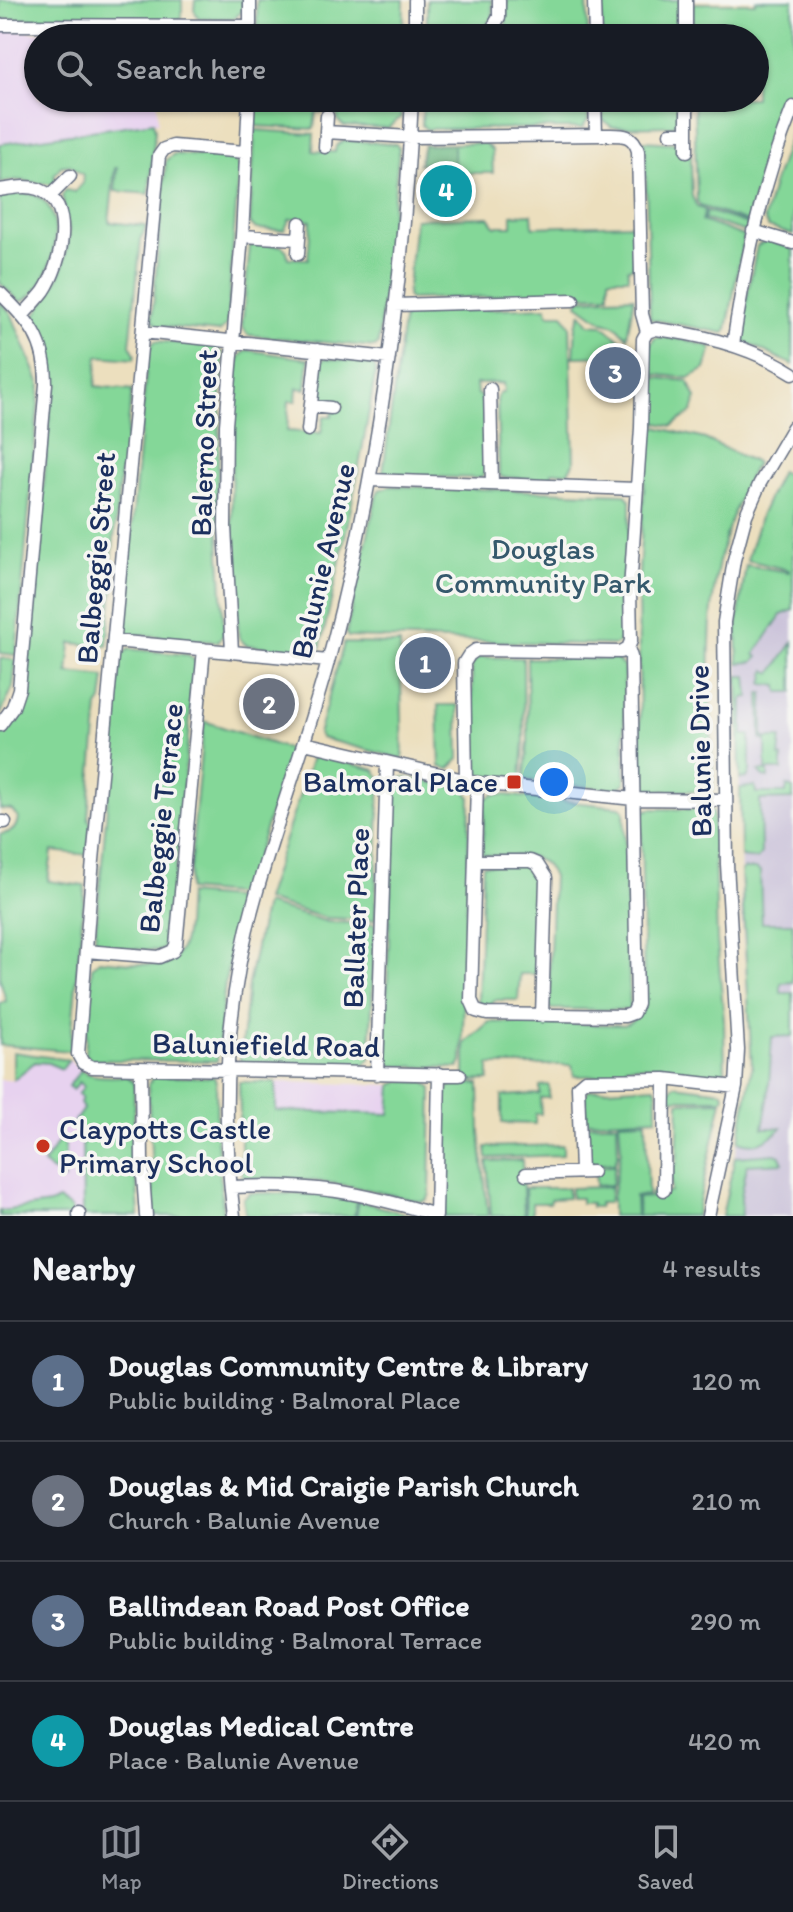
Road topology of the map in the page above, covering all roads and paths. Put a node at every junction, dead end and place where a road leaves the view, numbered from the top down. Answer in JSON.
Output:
{"nodes":[{"id":1,"x":250,"y":0,"type":"edge"},
{"id":2,"x":415,"y":0,"type":"edge"},
{"id":3,"x":499,"y":0,"type":"edge"},
{"id":4,"x":594,"y":0,"type":"edge"},
{"id":5,"x":686,"y":0,"type":"edge"},
{"id":6,"x":250,"y":24,"type":"edge"},
{"id":7,"x":415,"y":24,"type":"edge"},
{"id":8,"x":495,"y":24,"type":"edge"},
{"id":9,"x":595,"y":24,"type":"edge"},
{"id":10,"x":686,"y":24,"type":"edge"},
{"id":11,"x":0,"y":25,"type":"edge"},
{"id":12,"x":24,"y":26,"type":"edge"},
{"id":13,"x":793,"y":107,"type":"edge"},
{"id":14,"x":248,"y":112,"type":"edge"},
{"id":15,"x":411,"y":112,"type":"edge"},
{"id":16,"x":595,"y":112,"type":"edge"},
{"id":17,"x":687,"y":112,"type":"edge"},
{"id":18,"x":327,"y":116,"type":"dead end"},
{"id":19,"x":326,"y":132,"type":"junction"},
{"id":20,"x":670,"y":133,"type":"dead end"},
{"id":21,"x":687,"y":133,"type":"junction"},
{"id":22,"x":596,"y":135,"type":"junction"},
{"id":23,"x":410,"y":137,"type":"junction"},
{"id":24,"x":325,"y":147,"type":"dead end"},
{"id":25,"x":687,"y":151,"type":"dead end"},
{"id":26,"x":245,"y":152,"type":"junction"},
{"id":27,"x":70,"y":176,"type":"dead end"},
{"id":28,"x":0,"y":190,"type":"edge"},
{"id":29,"x":50,"y":196,"type":"junction"},
{"id":30,"x":300,"y":223,"type":"dead end"},
{"id":31,"x":753,"y":231,"type":"junction"},
{"id":32,"x":242,"y":236,"type":"junction"},
{"id":33,"x":298,"y":239,"type":"junction"},
{"id":34,"x":793,"y":243,"type":"edge"},
{"id":35,"x":298,"y":254,"type":"dead end"},
{"id":36,"x":0,"y":293,"type":"edge"},
{"id":37,"x":573,"y":300,"type":"dead end"},
{"id":38,"x":395,"y":305,"type":"junction"},
{"id":39,"x":23,"y":315,"type":"junction"},
{"id":40,"x":143,"y":332,"type":"junction"},
{"id":41,"x":647,"y":332,"type":"junction"},
{"id":42,"x":232,"y":341,"type":"junction"},
{"id":43,"x":733,"y":345,"type":"junction"},
{"id":44,"x":317,"y":350,"type":"junction"},
{"id":45,"x":389,"y":358,"type":"junction"},
{"id":46,"x":793,"y":373,"type":"edge"},
{"id":47,"x":490,"y":389,"type":"dead end"},
{"id":48,"x":311,"y":406,"type":"junction"},
{"id":49,"x":331,"y":408,"type":"dead end"},
{"id":50,"x":793,"y":427,"type":"edge"},
{"id":51,"x":308,"y":430,"type":"dead end"},
{"id":52,"x":369,"y":480,"type":"junction"},
{"id":53,"x":492,"y":484,"type":"junction"},
{"id":54,"x":637,"y":489,"type":"junction"},
{"id":55,"x":114,"y":641,"type":"junction"},
{"id":56,"x":628,"y":648,"type":"junction"},
{"id":57,"x":204,"y":649,"type":"junction"},
{"id":58,"x":232,"y":651,"type":"junction"},
{"id":59,"x":328,"y":661,"type":"junction"},
{"id":60,"x":0,"y":725,"type":"edge"},
{"id":61,"x":304,"y":743,"type":"junction"},
{"id":62,"x":387,"y":764,"type":"junction"},
{"id":63,"x":471,"y":782,"type":"junction"},
{"id":64,"x":634,"y":799,"type":"junction"},
{"id":65,"x":726,"y":800,"type":"junction"},
{"id":66,"x":475,"y":861,"type":"junction"},
{"id":67,"x":86,"y":951,"type":"junction"},
{"id":68,"x":542,"y":1016,"type":"junction"},
{"id":69,"x":78,"y":1054,"type":"joint"},
{"id":70,"x":141,"y":1069,"type":"junction"},
{"id":71,"x":228,"y":1070,"type":"junction"},
{"id":72,"x":377,"y":1074,"type":"junction"},
{"id":73,"x":439,"y":1074,"type":"junction"},
{"id":74,"x":460,"y":1075,"type":"dead end"},
{"id":75,"x":665,"y":1079,"type":"junction"},
{"id":76,"x":736,"y":1087,"type":"junction"},
{"id":77,"x":526,"y":1174,"type":"dead end"},
{"id":78,"x":231,"y":1187,"type":"junction"},
{"id":79,"x":664,"y":1190,"type":"dead end"},
{"id":80,"x":436,"y":1215,"type":"edge"},
{"id":81,"x":146,"y":1216,"type":"edge"},
{"id":82,"x":234,"y":1216,"type":"edge"},
{"id":83,"x":708,"y":1216,"type":"edge"}],
"edges":[{"from":1,"to":6,"type":"street"},
{"from":2,"to":7,"type":"street"},
{"from":3,"to":8,"type":"street"},
{"from":4,"to":9,"type":"street"},
{"from":5,"to":10,"type":"street"},
{"from":11,"to":12,"type":"street"},
{"from":13,"to":31,"type":"street"},
{"from":14,"to":26,"type":"street","name":"Balerno Street"},
{"from":15,"to":23,"type":"street","name":"Balunie Avenue"},
{"from":16,"to":22,"type":"street"},
{"from":17,"to":21,"type":"street"},
{"from":18,"to":19,"type":"street"},
{"from":19,"to":23,"type":"street"},
{"from":19,"to":24,"type":"street"},
{"from":20,"to":21,"type":"street"},
{"from":21,"to":25,"type":"street"},
{"from":22,"to":23,"type":"street"},
{"from":22,"to":41,"type":"street"},
{"from":23,"to":38,"type":"street","name":"Balunie Avenue"},
{"from":26,"to":32,"type":"street","name":"Balerno Street"},
{"from":26,"to":40,"type":"street","name":"Balbeggie Street"},
{"from":27,"to":29,"type":"street"},
{"from":28,"to":29,"type":"street"},
{"from":29,"to":39,"type":"street"},
{"from":30,"to":33,"type":"street"},
{"from":31,"to":34,"type":"street"},
{"from":31,"to":43,"type":"street"},
{"from":32,"to":33,"type":"street"},
{"from":32,"to":42,"type":"street","name":"Balerno Street"},
{"from":33,"to":35,"type":"street"},
{"from":36,"to":39,"type":"street"},
{"from":37,"to":38,"type":"street"},
{"from":38,"to":45,"type":"street","name":"Balunie Avenue"},
{"from":39,"to":60,"type":"street"},
{"from":40,"to":42,"type":"street"},
{"from":40,"to":55,"type":"street","name":"Balbeggie Street"},
{"from":41,"to":43,"type":"street"},
{"from":41,"to":54,"type":"street"},
{"from":42,"to":44,"type":"street"},
{"from":42,"to":58,"type":"street","name":"Balerno Street"},
{"from":43,"to":46,"type":"street"},
{"from":44,"to":45,"type":"street"},
{"from":44,"to":48,"type":"street"},
{"from":45,"to":52,"type":"street","name":"Balunie Avenue"},
{"from":47,"to":53,"type":"street"},
{"from":48,"to":49,"type":"street"},
{"from":48,"to":51,"type":"street"},
{"from":50,"to":65,"type":"street","name":"Balunie Drive"},
{"from":52,"to":53,"type":"street"},
{"from":52,"to":59,"type":"street","name":"Balunie Avenue"},
{"from":53,"to":54,"type":"street"},
{"from":54,"to":56,"type":"street"},
{"from":55,"to":57,"type":"street"},
{"from":55,"to":67,"type":"street","name":"Balbeggie Street"},
{"from":56,"to":63,"type":"street"},
{"from":56,"to":64,"type":"street"},
{"from":57,"to":58,"type":"street"},
{"from":57,"to":67,"type":"street","name":"Balbeggie Terrace"},
{"from":58,"to":59,"type":"street"},
{"from":59,"to":61,"type":"street","name":"Balunie Avenue"},
{"from":61,"to":62,"type":"street"},
{"from":61,"to":71,"type":"street","name":"Balunie Avenue"},
{"from":62,"to":63,"type":"street"},
{"from":62,"to":72,"type":"street","name":"Ballater Place"},
{"from":63,"to":64,"type":"street"},
{"from":63,"to":66,"type":"street"},
{"from":64,"to":65,"type":"street"},
{"from":64,"to":68,"type":"street"},
{"from":65,"to":76,"type":"street","name":"Balunie Drive"},
{"from":66,"to":68,"type":"street"},
{"from":66,"to":68,"type":"street"},
{"from":67,"to":69,"type":"street","name":"Balbeggie Street"},
{"from":69,"to":70,"type":"street","name":"Baluniefield Road"},
{"from":70,"to":71,"type":"street","name":"Baluniefield Road"},
{"from":70,"to":81,"type":"street"},
{"from":71,"to":72,"type":"street","name":"Baluniefield Road"},
{"from":71,"to":78,"type":"street","name":"Balunie Avenue"},
{"from":72,"to":73,"type":"street","name":"Baluniefield Road"},
{"from":73,"to":74,"type":"street","name":"Baluniefield Road"},
{"from":73,"to":80,"type":"street"},
{"from":75,"to":76,"type":"street"},
{"from":75,"to":77,"type":"street"},
{"from":75,"to":79,"type":"street"},
{"from":76,"to":83,"type":"street","name":"Balunie Drive"},
{"from":78,"to":80,"type":"street"},
{"from":78,"to":82,"type":"street","name":"Balunie Avenue"}]}
